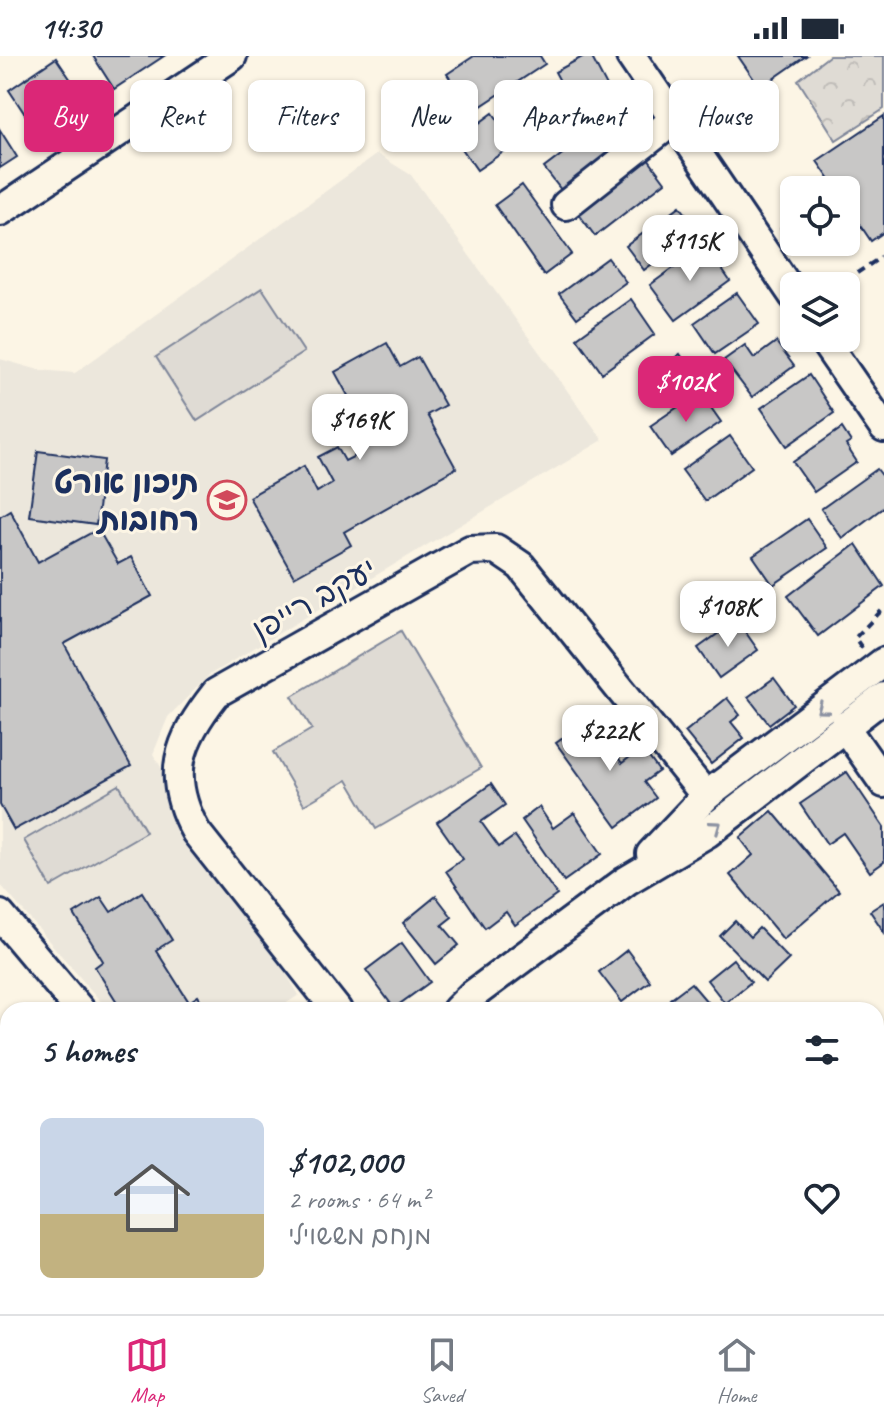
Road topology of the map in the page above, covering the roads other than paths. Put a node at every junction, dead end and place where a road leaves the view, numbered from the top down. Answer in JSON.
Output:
{"nodes":[{"id":1,"x":231,"y":56,"type":"edge"},
{"id":2,"x":631,"y":56,"type":"edge"},
{"id":3,"x":669,"y":113,"type":"edge"},
{"id":4,"x":669,"y":124,"type":"edge"},
{"id":5,"x":697,"y":152,"type":"edge"},
{"id":6,"x":566,"y":205,"type":"dead end"},
{"id":7,"x":0,"y":211,"type":"edge"},
{"id":8,"x":780,"y":275,"type":"edge"},
{"id":9,"x":832,"y":352,"type":"edge"},
{"id":10,"x":884,"y":428,"type":"edge"},
{"id":11,"x":880,"y":664,"type":"edge"},
{"id":12,"x":884,"y":697,"type":"edge"},
{"id":13,"x":844,"y":726,"type":"junction"},
{"id":14,"x":884,"y":783,"type":"edge"},
{"id":15,"x":706,"y":796,"type":"junction"},
{"id":16,"x":626,"y":881,"type":"junction"},
{"id":17,"x":0,"y":915,"type":"edge"},
{"id":18,"x":73,"y":1002,"type":"edge"},
{"id":19,"x":331,"y":1002,"type":"edge"},
{"id":20,"x":465,"y":1002,"type":"edge"}],
"edges":[{"from":1,"to":7,"type":"street"},
{"from":2,"to":3,"type":"street"},
{"from":4,"to":6,"type":"street"},
{"from":5,"to":8,"type":"street"},
{"from":9,"to":10,"type":"street"},
{"from":11,"to":15,"type":"street","one_way":true},
{"from":12,"to":13,"type":"street"},
{"from":13,"to":14,"type":"street"},
{"from":16,"to":13,"type":"street","one_way":true},
{"from":15,"to":16,"type":"street"},
{"from":15,"to":19,"type":"street","name":"יעקב רייפן"},
{"from":16,"to":20,"type":"street"},
{"from":17,"to":18,"type":"street"}]}
